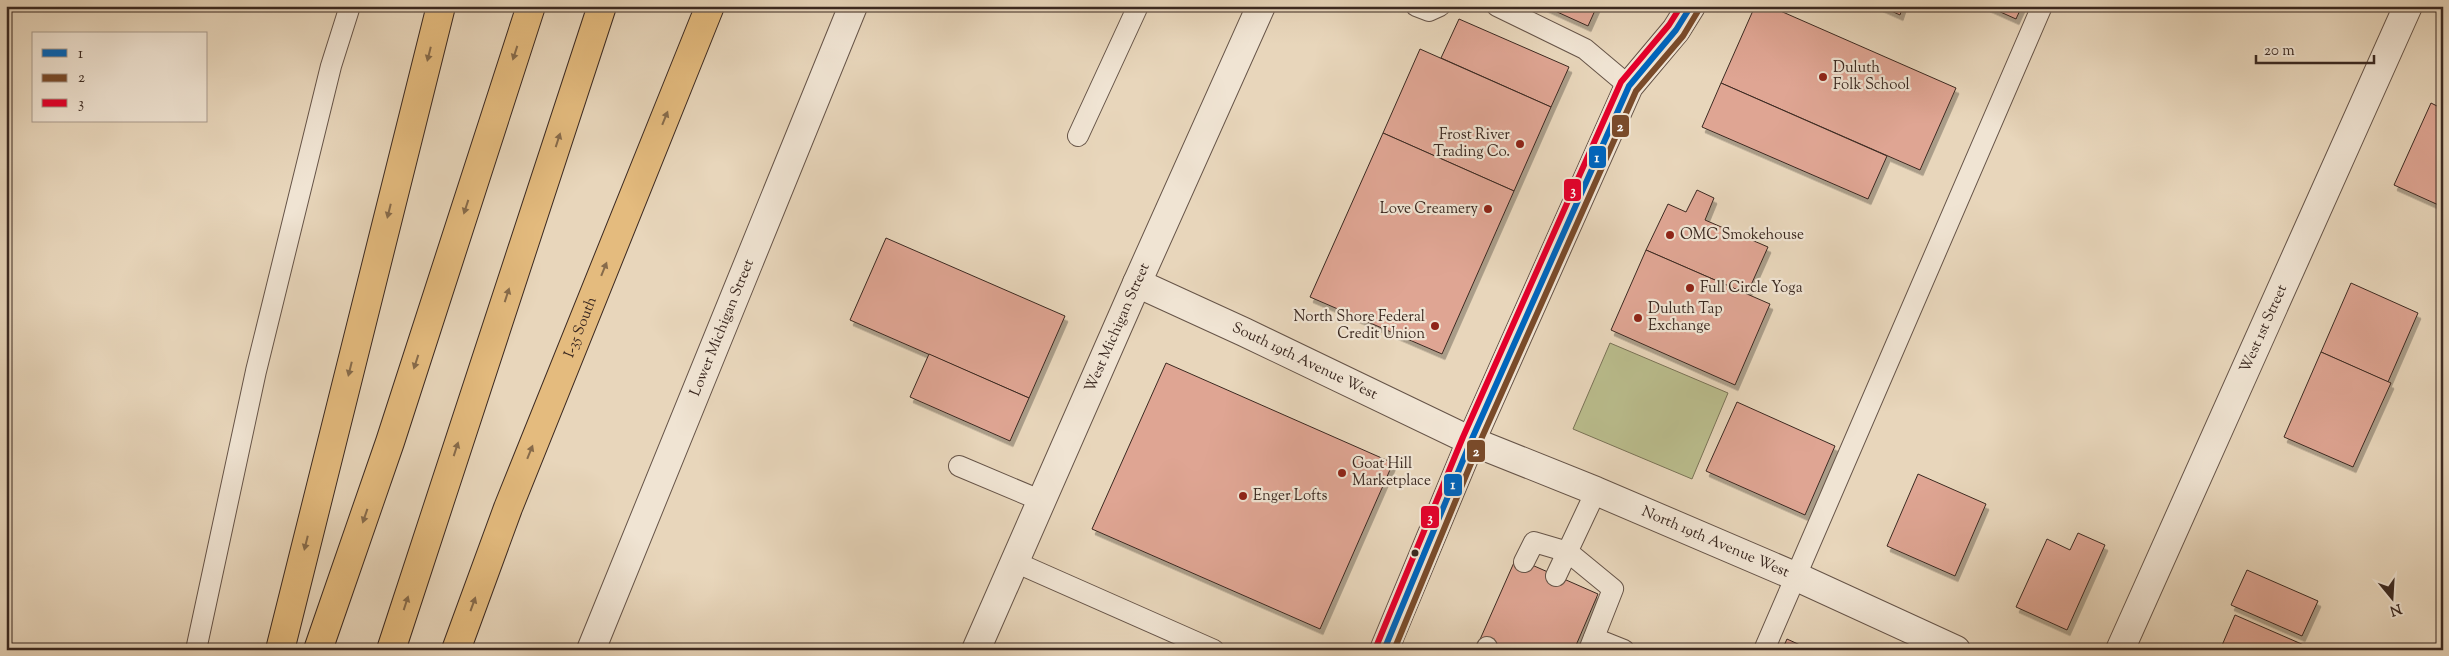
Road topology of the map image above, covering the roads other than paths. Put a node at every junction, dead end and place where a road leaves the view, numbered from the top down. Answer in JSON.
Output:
{"nodes":[{"id":1,"x":350,"y":6,"type":"edge"},
{"id":2,"x":441,"y":6,"type":"edge"},
{"id":3,"x":531,"y":6,"type":"edge"},
{"id":4,"x":602,"y":6,"type":"edge"},
{"id":5,"x":710,"y":6,"type":"edge"},
{"id":6,"x":853,"y":6,"type":"edge"},
{"id":7,"x":1138,"y":6,"type":"edge"},
{"id":8,"x":1416,"y":6,"type":"edge"},
{"id":9,"x":1440,"y":6,"type":"edge"},
{"id":10,"x":1497,"y":6,"type":"edge"},
{"id":11,"x":1691,"y":6,"type":"edge"},
{"id":12,"x":2042,"y":6,"type":"edge"},
{"id":13,"x":2408,"y":6,"type":"edge"},
{"id":14,"x":1254,"y":8,"type":"edge"},
{"id":15,"x":1629,"y":86,"type":"junction"},
{"id":16,"x":1078,"y":136,"type":"dead end"},
{"id":17,"x":1136,"y":283,"type":"junction"},
{"id":18,"x":1471,"y":441,"type":"junction"},
{"id":19,"x":959,"y":466,"type":"dead end"},
{"id":20,"x":1596,"y":491,"type":"junction"},
{"id":21,"x":1042,"y":501,"type":"junction"},
{"id":22,"x":1568,"y":552,"type":"junction"},
{"id":23,"x":1014,"y":562,"type":"junction"},
{"id":24,"x":1524,"y":562,"type":"dead end"},
{"id":25,"x":1556,"y":576,"type":"dead end"},
{"id":26,"x":1797,"y":577,"type":"junction"},
{"id":27,"x":1592,"y":644,"type":"edge"},
{"id":28,"x":196,"y":650,"type":"edge"},
{"id":29,"x":280,"y":650,"type":"edge"},
{"id":30,"x":318,"y":650,"type":"edge"},
{"id":31,"x":390,"y":650,"type":"edge"},
{"id":32,"x":456,"y":650,"type":"edge"},
{"id":33,"x":591,"y":650,"type":"edge"},
{"id":34,"x":976,"y":650,"type":"edge"},
{"id":35,"x":1214,"y":650,"type":"edge"},
{"id":36,"x":1384,"y":650,"type":"edge"},
{"id":37,"x":1624,"y":650,"type":"edge"},
{"id":38,"x":1764,"y":650,"type":"edge"},
{"id":39,"x":1956,"y":650,"type":"edge"},
{"id":40,"x":2120,"y":650,"type":"edge"}],
"edges":[{"from":1,"to":28,"type":"lane"},
{"from":2,"to":29,"type":"highway","one_way":true},
{"from":3,"to":30,"type":"highway","one_way":true},
{"from":31,"to":4,"type":"highway","one_way":true},
{"from":32,"to":5,"type":"highway","name":"I-35 South","one_way":true},
{"from":6,"to":33,"type":"street","name":"Lower Michigan Street"},
{"from":7,"to":16,"type":"lane"},
{"from":8,"to":9,"type":"lane"},
{"from":10,"to":15,"type":"lane"},
{"from":11,"to":15,"type":"street"},
{"from":12,"to":26,"type":"lane"},
{"from":13,"to":40,"type":"street","name":"West 1st Street"},
{"from":14,"to":17,"type":"street","name":"West Michigan Street"},
{"from":15,"to":18,"type":"street"},
{"from":17,"to":18,"type":"street","name":"South 19th Avenue West"},
{"from":17,"to":21,"type":"street","name":"West Michigan Street"},
{"from":18,"to":20,"type":"street","name":"North 19th Avenue West"},
{"from":18,"to":36,"type":"street"},
{"from":19,"to":21,"type":"lane"},
{"from":20,"to":22,"type":"lane"},
{"from":20,"to":26,"type":"street","name":"North 19th Avenue West"},
{"from":21,"to":23,"type":"street","name":"West Michigan Street"},
{"from":22,"to":24,"type":"lane"},
{"from":22,"to":25,"type":"lane"},
{"from":22,"to":27,"type":"lane"},
{"from":23,"to":34,"type":"street","name":"West Michigan Street"},
{"from":23,"to":35,"type":"lane"},
{"from":26,"to":38,"type":"lane"},
{"from":26,"to":39,"type":"street","name":"North 19th Avenue West"},
{"from":27,"to":37,"type":"lane"}]}
